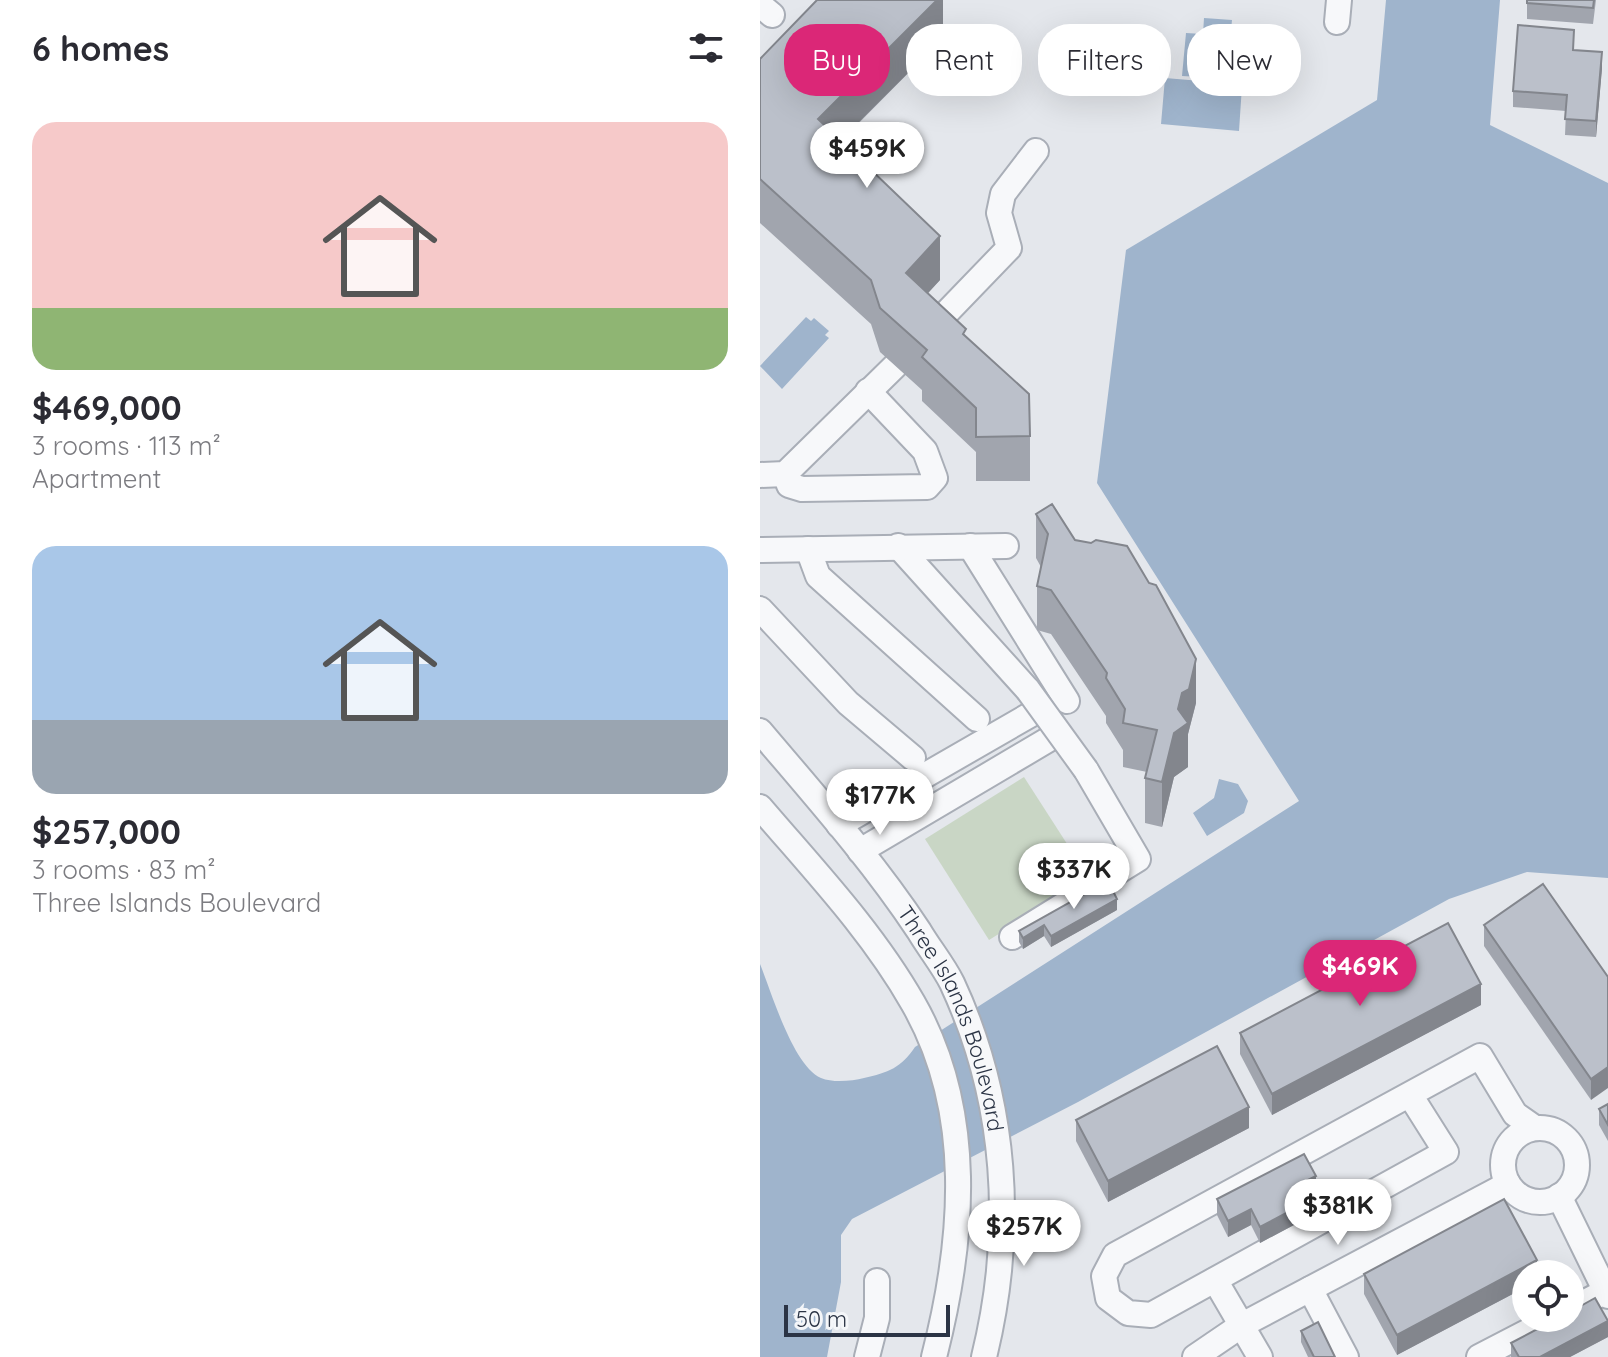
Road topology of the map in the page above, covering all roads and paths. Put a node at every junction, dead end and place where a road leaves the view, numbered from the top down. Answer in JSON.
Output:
{"nodes":[{"id":1,"x":1036,"y":151,"type":"dead end"},
{"id":2,"x":927,"y":333,"type":"edge"},
{"id":3,"x":895,"y":366,"type":"edge"},
{"id":4,"x":868,"y":391,"type":"junction"},
{"id":5,"x":785,"y":474,"type":"junction"},
{"id":6,"x":760,"y":475,"type":"edge"},
{"id":7,"x":898,"y":546,"type":"junction"},
{"id":8,"x":970,"y":546,"type":"junction"},
{"id":9,"x":1006,"y":546,"type":"dead end"},
{"id":10,"x":808,"y":549,"type":"junction"},
{"id":11,"x":760,"y":550,"type":"edge"},
{"id":12,"x":760,"y":609,"type":"edge"},
{"id":13,"x":1032,"y":701,"type":"junction"},
{"id":14,"x":1067,"y":701,"type":"junction"},
{"id":15,"x":977,"y":719,"type":"dead end"},
{"id":16,"x":760,"y":731,"type":"edge"},
{"id":17,"x":1056,"y":735,"type":"junction"},
{"id":18,"x":913,"y":758,"type":"dead end"},
{"id":19,"x":760,"y":807,"type":"edge"},
{"id":20,"x":839,"y":825,"type":"junction"},
{"id":21,"x":860,"y":851,"type":"junction"},
{"id":22,"x":1012,"y":937,"type":"dead end"},
{"id":23,"x":1410,"y":1095,"type":"junction"},
{"id":24,"x":1535,"y":1128,"type":"junction"},
{"id":25,"x":1508,"y":1184,"type":"junction"},
{"id":26,"x":1559,"y":1196,"type":"junction"},
{"id":27,"x":1215,"y":1280,"type":"junction"},
{"id":28,"x":877,"y":1281,"type":"dead end"},
{"id":29,"x":1310,"y":1289,"type":"junction"},
{"id":30,"x":1607,"y":1294,"type":"edge"},
{"id":31,"x":1584,"y":1304,"type":"edge"},
{"id":32,"x":1242,"y":1325,"type":"junction"},
{"id":33,"x":1527,"y":1332,"type":"edge"},
{"id":34,"x":867,"y":1357,"type":"edge"},
{"id":35,"x":934,"y":1357,"type":"edge"},
{"id":36,"x":984,"y":1357,"type":"edge"},
{"id":37,"x":1195,"y":1357,"type":"edge"},
{"id":38,"x":1260,"y":1357,"type":"edge"},
{"id":39,"x":1346,"y":1357,"type":"edge"},
{"id":40,"x":1479,"y":1357,"type":"edge"}],
"edges":[{"from":1,"to":2,"type":"street"},
{"from":3,"to":4,"type":"street"},
{"from":4,"to":5,"type":"street"},
{"from":4,"to":5,"type":"street"},
{"from":5,"to":6,"type":"street"},
{"from":7,"to":8,"type":"street"},
{"from":7,"to":10,"type":"street"},
{"from":7,"to":13,"type":"street"},
{"from":8,"to":9,"type":"street"},
{"from":8,"to":14,"type":"street"},
{"from":10,"to":11,"type":"street"},
{"from":10,"to":15,"type":"street"},
{"from":12,"to":18,"type":"street"},
{"from":13,"to":14,"type":"street"},
{"from":13,"to":17,"type":"street"},
{"from":13,"to":20,"type":"street"},
{"from":13,"to":22,"type":"street","bridge":true},
{"from":14,"to":17,"type":"street"},
{"from":16,"to":20,"type":"street","name":"Three Islands Boulevard"},
{"from":17,"to":21,"type":"street"},
{"from":19,"to":35,"type":"street","name":"Three Islands Boulevard"},
{"from":20,"to":21,"type":"street","name":"Three Islands Boulevard"},
{"from":21,"to":36,"type":"street","name":"Three Islands Boulevard"},
{"from":23,"to":24,"type":"street"},
{"from":23,"to":27,"type":"street"},
{"from":23,"to":27,"type":"street"},
{"from":24,"to":25,"type":"street"},
{"from":24,"to":26,"type":"street"},
{"from":25,"to":26,"type":"street"},
{"from":25,"to":29,"type":"street"},
{"from":26,"to":30,"type":"street"},
{"from":27,"to":32,"type":"street"},
{"from":28,"to":34,"type":"street"},
{"from":29,"to":32,"type":"street"},
{"from":29,"to":39,"type":"street"},
{"from":30,"to":31,"type":"street"},
{"from":32,"to":37,"type":"street"},
{"from":32,"to":38,"type":"street"},
{"from":33,"to":40,"type":"street"}]}
